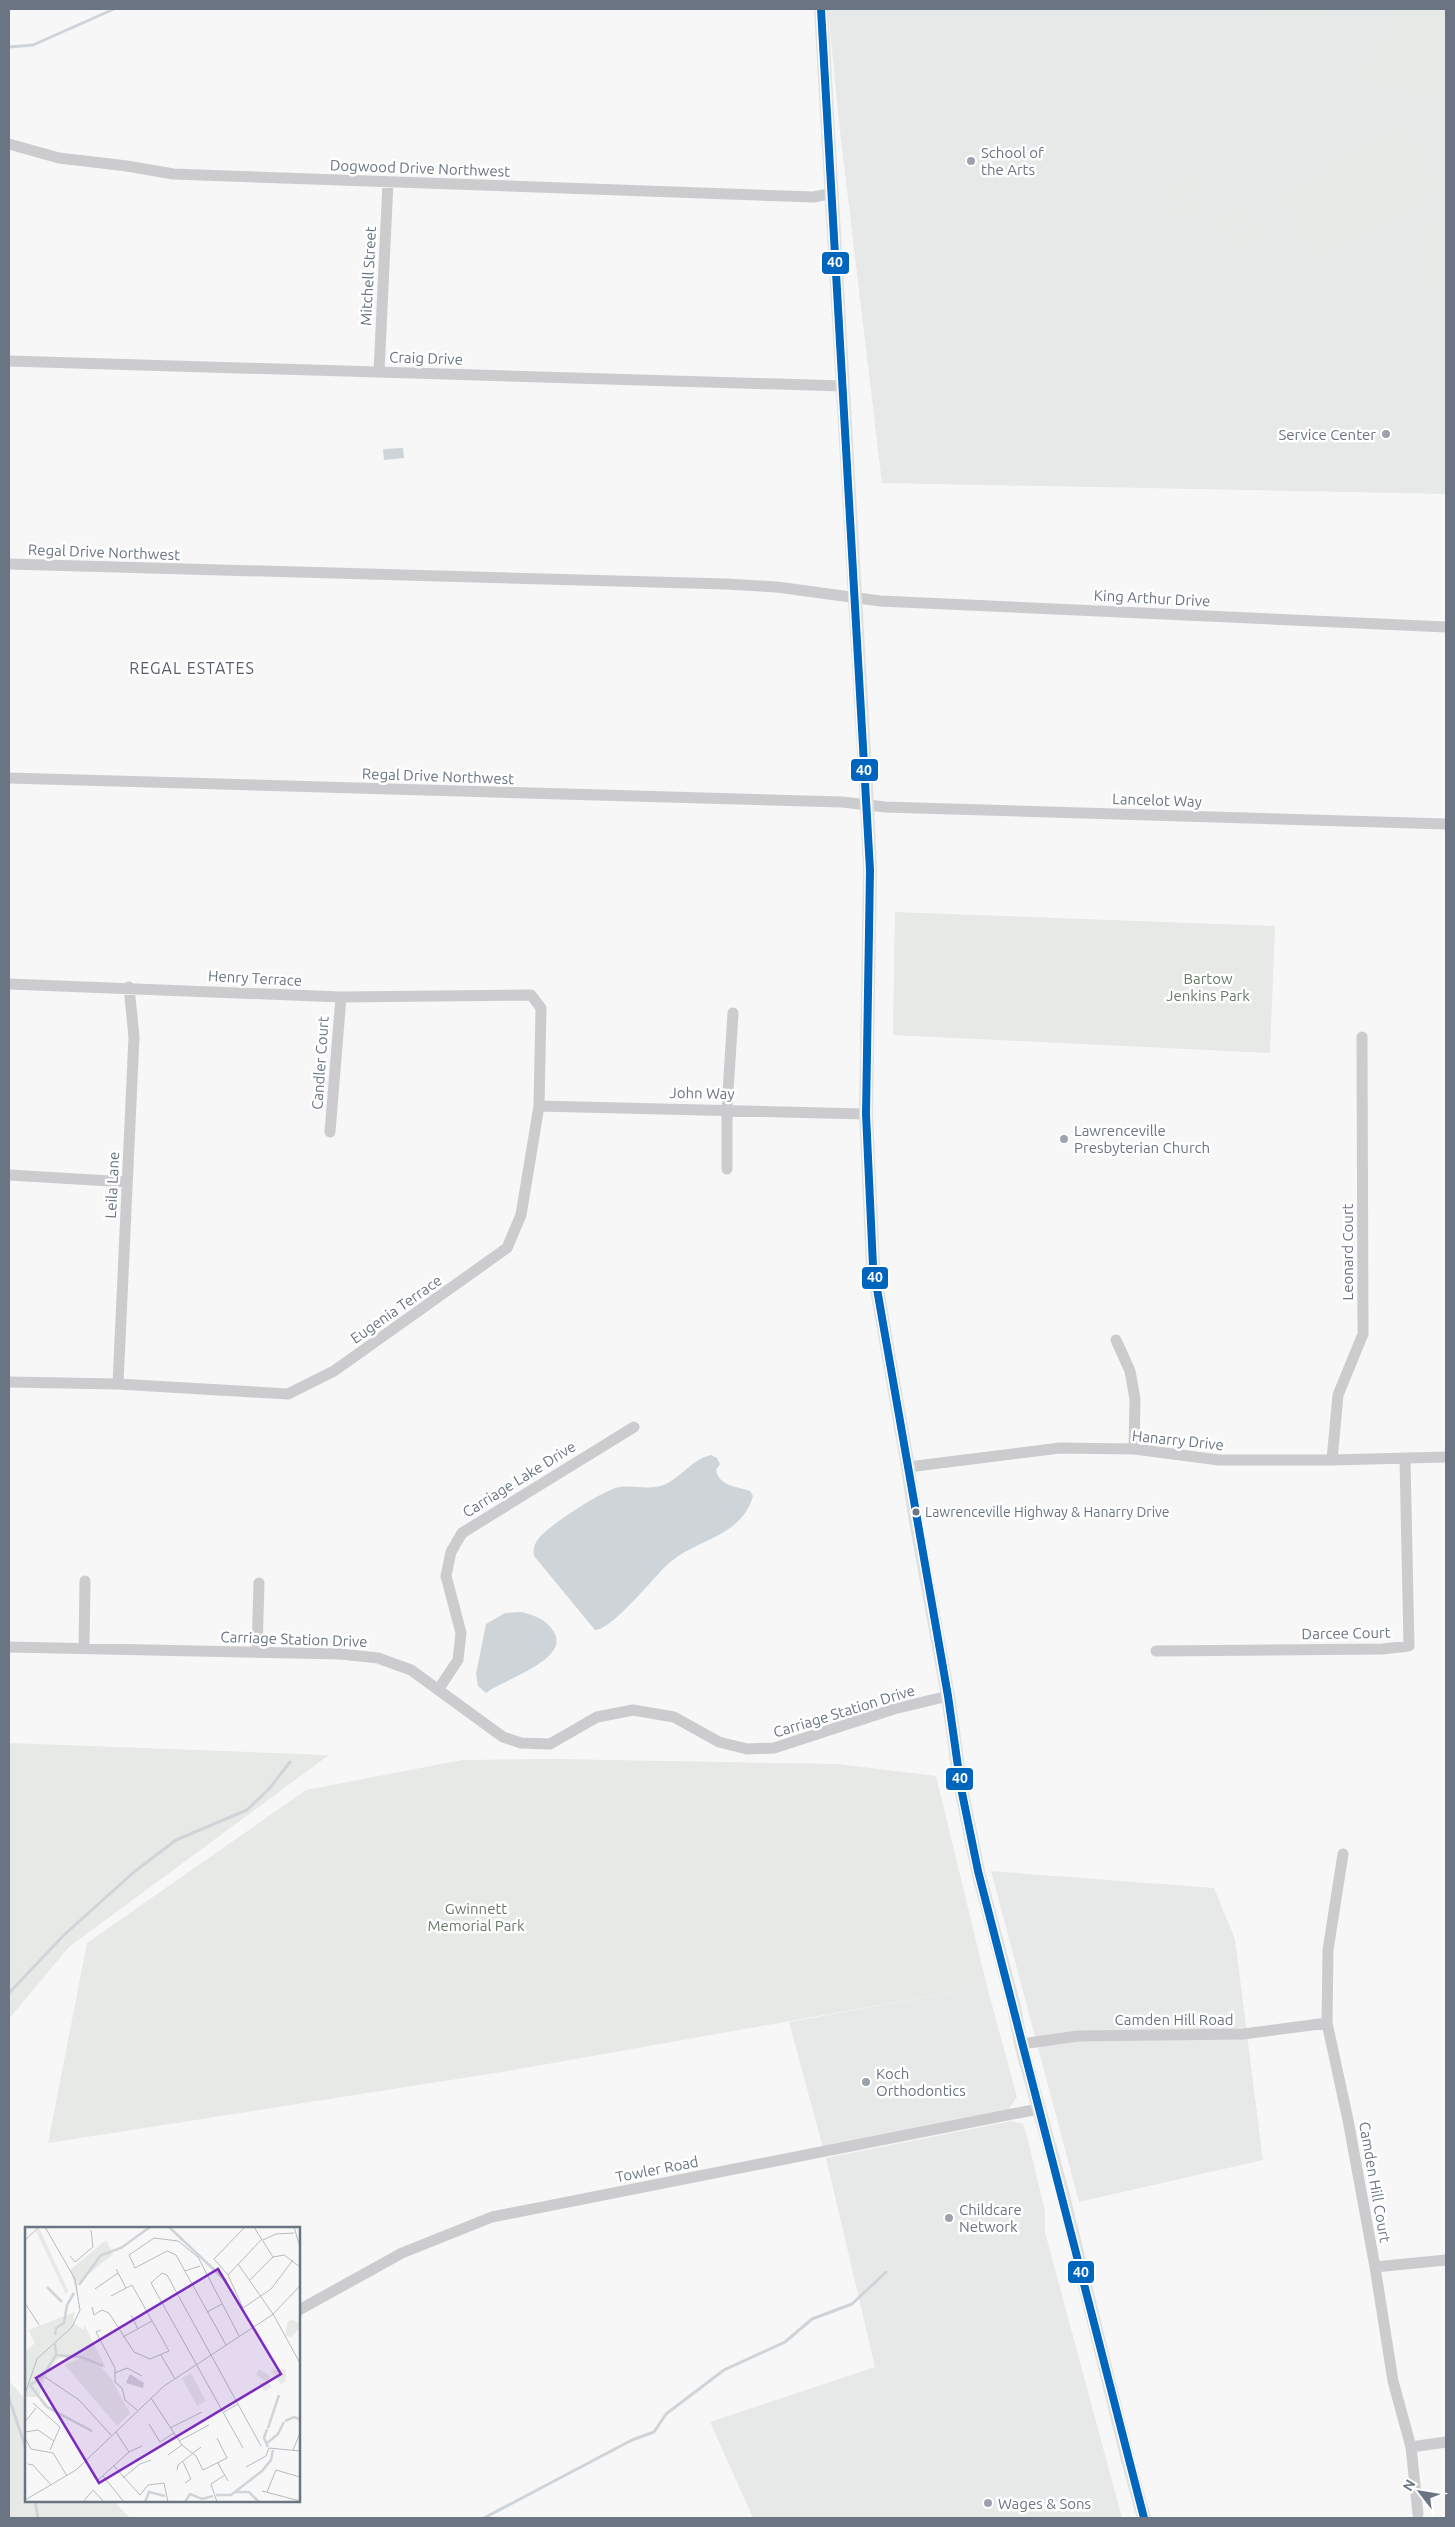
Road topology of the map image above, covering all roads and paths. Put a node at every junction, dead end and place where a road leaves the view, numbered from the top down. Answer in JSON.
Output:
{"nodes":[{"id":1,"x":821,"y":9,"type":"edge"},
{"id":2,"x":9,"y":144,"type":"edge"},
{"id":3,"x":388,"y":182,"type":"junction"},
{"id":4,"x":833,"y":193,"type":"junction"},
{"id":5,"x":9,"y":361,"type":"edge"},
{"id":6,"x":379,"y":372,"type":"junction"},
{"id":7,"x":843,"y":386,"type":"junction"},
{"id":8,"x":9,"y":564,"type":"edge"},
{"id":9,"x":857,"y":598,"type":"junction"},
{"id":10,"x":1446,"y":627,"type":"edge"},
{"id":11,"x":9,"y":778,"type":"edge"},
{"id":12,"x":867,"y":805,"type":"junction"},
{"id":13,"x":1446,"y":824,"type":"edge"},
{"id":14,"x":9,"y":984,"type":"edge"},
{"id":15,"x":129,"y":987,"type":"junction"},
{"id":16,"x":500,"y":996,"type":"joint"},
{"id":17,"x":341,"y":997,"type":"junction"},
{"id":18,"x":733,"y":1013,"type":"dead end"},
{"id":19,"x":1362,"y":1037,"type":"dead end"},
{"id":20,"x":539,"y":1106,"type":"junction"},
{"id":21,"x":727,"y":1108,"type":"junction"},
{"id":22,"x":866,"y":1114,"type":"junction"},
{"id":23,"x":330,"y":1132,"type":"dead end"},
{"id":24,"x":727,"y":1169,"type":"dead end"},
{"id":25,"x":9,"y":1175,"type":"edge"},
{"id":26,"x":127,"y":1182,"type":"junction"},
{"id":27,"x":1116,"y":1340,"type":"dead end"},
{"id":28,"x":9,"y":1382,"type":"edge"},
{"id":29,"x":118,"y":1384,"type":"junction"},
{"id":30,"x":634,"y":1427,"type":"dead end"},
{"id":31,"x":1134,"y":1450,"type":"junction"},
{"id":32,"x":1446,"y":1457,"type":"edge"},
{"id":33,"x":1405,"y":1459,"type":"junction"},
{"id":34,"x":1332,"y":1460,"type":"junction"},
{"id":35,"x":908,"y":1467,"type":"junction"},
{"id":36,"x":85,"y":1581,"type":"dead end"},
{"id":37,"x":259,"y":1583,"type":"dead end"},
{"id":38,"x":9,"y":1647,"type":"edge"},
{"id":39,"x":84,"y":1648,"type":"junction"},
{"id":40,"x":1156,"y":1651,"type":"dead end"},
{"id":41,"x":258,"y":1652,"type":"junction"},
{"id":42,"x":438,"y":1690,"type":"junction"},
{"id":43,"x":948,"y":1696,"type":"junction"},
{"id":44,"x":1343,"y":1854,"type":"dead end"},
{"id":45,"x":1327,"y":2023,"type":"junction"},
{"id":46,"x":1021,"y":2044,"type":"junction"},
{"id":47,"x":1038,"y":2109,"type":"junction"},
{"id":48,"x":1446,"y":2260,"type":"edge"},
{"id":49,"x":1375,"y":2267,"type":"junction"},
{"id":50,"x":300,"y":2309,"type":"edge"},
{"id":51,"x":1446,"y":2442,"type":"edge"},
{"id":52,"x":1411,"y":2447,"type":"junction"},
{"id":53,"x":1418,"y":2514,"type":"dead end"},
{"id":54,"x":1144,"y":2518,"type":"edge"}],
"edges":[{"from":1,"to":4,"type":"main road"},
{"from":2,"to":3,"type":"street","name":"Dogwood Drive Northwest"},
{"from":3,"to":4,"type":"street","name":"Dogwood Drive Northwest"},
{"from":3,"to":6,"type":"street","name":"Mitchell Street"},
{"from":4,"to":7,"type":"main road"},
{"from":5,"to":6,"type":"street","name":"Craig Drive"},
{"from":6,"to":7,"type":"street","name":"Craig Drive"},
{"from":7,"to":9,"type":"main road"},
{"from":8,"to":9,"type":"street","name":"Regal Drive Northwest"},
{"from":9,"to":10,"type":"street","name":"King Arthur Drive"},
{"from":9,"to":12,"type":"main road"},
{"from":11,"to":12,"type":"street","name":"Regal Drive Northwest"},
{"from":12,"to":13,"type":"street","name":"Lancelot Way"},
{"from":12,"to":22,"type":"main road"},
{"from":14,"to":15,"type":"street","name":"Henry Terrace"},
{"from":15,"to":17,"type":"street","name":"Henry Terrace"},
{"from":15,"to":26,"type":"street","name":"Leila Lane"},
{"from":16,"to":17,"type":"street","name":"Henry Terrace"},
{"from":16,"to":20,"type":"street","name":"Eugenia Terrace"},
{"from":17,"to":23,"type":"street","name":"Candler Court"},
{"from":18,"to":21,"type":"street"},
{"from":19,"to":34,"type":"street","name":"Leonard Court"},
{"from":20,"to":21,"type":"street","name":"John Way"},
{"from":20,"to":29,"type":"street","name":"Eugenia Terrace"},
{"from":21,"to":22,"type":"street","name":"John Way"},
{"from":21,"to":24,"type":"street"},
{"from":22,"to":35,"type":"main road"},
{"from":25,"to":26,"type":"street"},
{"from":26,"to":29,"type":"street","name":"Leila Lane"},
{"from":27,"to":31,"type":"street"},
{"from":28,"to":29,"type":"street","name":"Eugenia Terrace"},
{"from":30,"to":42,"type":"street","name":"Carriage Lake Drive"},
{"from":31,"to":34,"type":"street","name":"Hanarry Drive"},
{"from":31,"to":35,"type":"street","name":"Hanarry Drive"},
{"from":32,"to":33,"type":"street","name":"Hanarry Drive"},
{"from":33,"to":34,"type":"street","name":"Hanarry Drive"},
{"from":33,"to":40,"type":"street","name":"Darcee Court"},
{"from":35,"to":43,"type":"main road"},
{"from":36,"to":39,"type":"street"},
{"from":37,"to":41,"type":"street"},
{"from":38,"to":39,"type":"street","name":"Carriage Station Drive"},
{"from":39,"to":41,"type":"street","name":"Carriage Station Drive"},
{"from":41,"to":42,"type":"street","name":"Carriage Station Drive"},
{"from":42,"to":43,"type":"street","name":"Carriage Station Drive"},
{"from":43,"to":46,"type":"main road"},
{"from":44,"to":45,"type":"street","name":"Camden Hill Court"},
{"from":45,"to":46,"type":"street","name":"Camden Hill Road"},
{"from":45,"to":49,"type":"street","name":"Camden Hill Court"},
{"from":46,"to":47,"type":"main road"},
{"from":47,"to":50,"type":"street","name":"Towler Road"},
{"from":47,"to":54,"type":"main road"},
{"from":48,"to":49,"type":"street"},
{"from":49,"to":52,"type":"street","name":"Camden Hill Court"},
{"from":51,"to":52,"type":"street"},
{"from":52,"to":53,"type":"street","name":"Camden Hill Court"}]}
